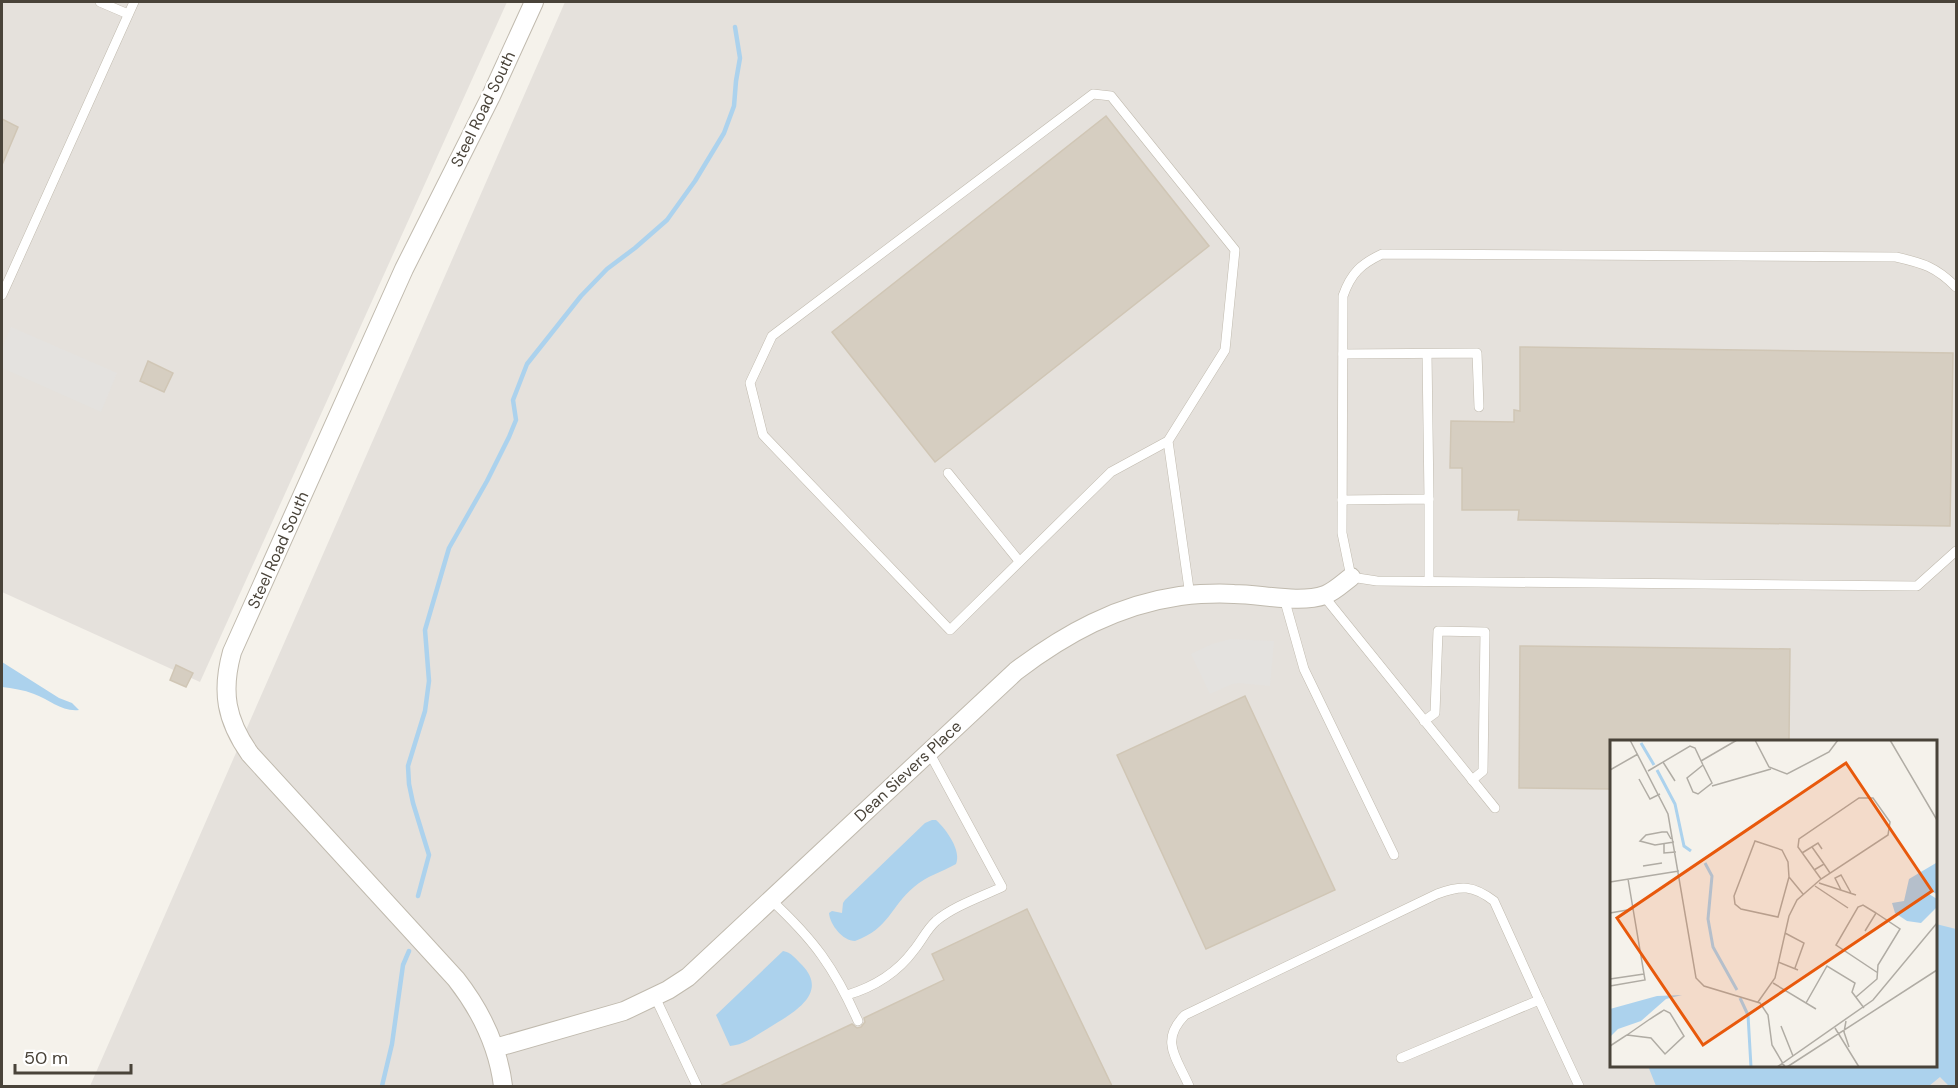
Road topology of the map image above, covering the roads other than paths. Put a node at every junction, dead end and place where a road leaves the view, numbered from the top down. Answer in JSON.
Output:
{"nodes":[{"id":1,"x":100,"y":2,"type":"edge"},
{"id":2,"x":134,"y":2,"type":"edge"},
{"id":3,"x":534,"y":2,"type":"edge"},
{"id":4,"x":128,"y":14,"type":"junction"},
{"id":5,"x":1956,"y":287,"type":"edge"},
{"id":6,"x":2,"y":295,"type":"edge"},
{"id":7,"x":1343,"y":354,"type":"junction"},
{"id":8,"x":1427,"y":354,"type":"junction"},
{"id":9,"x":1479,"y":407,"type":"dead end"},
{"id":10,"x":1168,"y":441,"type":"junction"},
{"id":11,"x":948,"y":473,"type":"dead end"},
{"id":12,"x":1429,"y":499,"type":"junction"},
{"id":13,"x":1342,"y":500,"type":"junction"},
{"id":14,"x":1956,"y":551,"type":"edge"},
{"id":15,"x":1019,"y":561,"type":"junction"},
{"id":16,"x":1352,"y":577,"type":"junction"},
{"id":17,"x":1429,"y":581,"type":"junction"},
{"id":18,"x":1323,"y":595,"type":"junction"},
{"id":19,"x":1190,"y":596,"type":"junction"},
{"id":20,"x":1284,"y":598,"type":"junction"},
{"id":21,"x":1424,"y":721,"type":"junction"},
{"id":22,"x":929,"y":752,"type":"junction"},
{"id":23,"x":1472,"y":780,"type":"junction"},
{"id":24,"x":1495,"y":808,"type":"dead end"},
{"id":25,"x":1394,"y":855,"type":"dead end"},
{"id":26,"x":771,"y":900,"type":"junction"},
{"id":27,"x":847,"y":995,"type":"junction"},
{"id":28,"x":655,"y":997,"type":"junction"},
{"id":29,"x":1539,"y":1000,"type":"junction"},
{"id":30,"x":858,"y":1021,"type":"dead end"},
{"id":31,"x":495,"y":1048,"type":"junction"},
{"id":32,"x":1401,"y":1058,"type":"dead end"},
{"id":33,"x":503,"y":1086,"type":"edge"},
{"id":34,"x":697,"y":1086,"type":"edge"},
{"id":35,"x":1189,"y":1086,"type":"edge"},
{"id":36,"x":1579,"y":1086,"type":"edge"}],
"edges":[{"from":1,"to":4,"type":"lane"},
{"from":2,"to":4,"type":"lane"},
{"from":3,"to":31,"type":"street","name":"Steel Road South"},
{"from":4,"to":6,"type":"lane"},
{"from":5,"to":7,"type":"lane"},
{"from":7,"to":8,"type":"lane"},
{"from":7,"to":13,"type":"lane"},
{"from":8,"to":9,"type":"lane"},
{"from":8,"to":12,"type":"lane"},
{"from":10,"to":15,"type":"lane"},
{"from":10,"to":15,"type":"lane"},
{"from":10,"to":19,"type":"lane"},
{"from":11,"to":15,"type":"lane"},
{"from":12,"to":13,"type":"lane"},
{"from":12,"to":17,"type":"lane"},
{"from":13,"to":16,"type":"lane"},
{"from":14,"to":17,"type":"lane"},
{"from":16,"to":17,"type":"lane"},
{"from":16,"to":18,"type":"street","name":"Dean Sievers Place"},
{"from":18,"to":20,"type":"street","name":"Dean Sievers Place"},
{"from":18,"to":21,"type":"lane"},
{"from":19,"to":20,"type":"street","name":"Dean Sievers Place"},
{"from":19,"to":22,"type":"street","name":"Dean Sievers Place"},
{"from":20,"to":25,"type":"lane"},
{"from":21,"to":23,"type":"lane"},
{"from":21,"to":23,"type":"lane"},
{"from":22,"to":26,"type":"street","name":"Dean Sievers Place"},
{"from":22,"to":27,"type":"lane"},
{"from":23,"to":24,"type":"lane"},
{"from":26,"to":27,"type":"lane"},
{"from":26,"to":28,"type":"street","name":"Dean Sievers Place"},
{"from":27,"to":30,"type":"lane"},
{"from":28,"to":31,"type":"street","name":"Dean Sievers Place"},
{"from":28,"to":34,"type":"lane"},
{"from":29,"to":32,"type":"lane"},
{"from":29,"to":35,"type":"lane"},
{"from":29,"to":36,"type":"lane"},
{"from":31,"to":33,"type":"street","name":"Steel Road South"}]}
